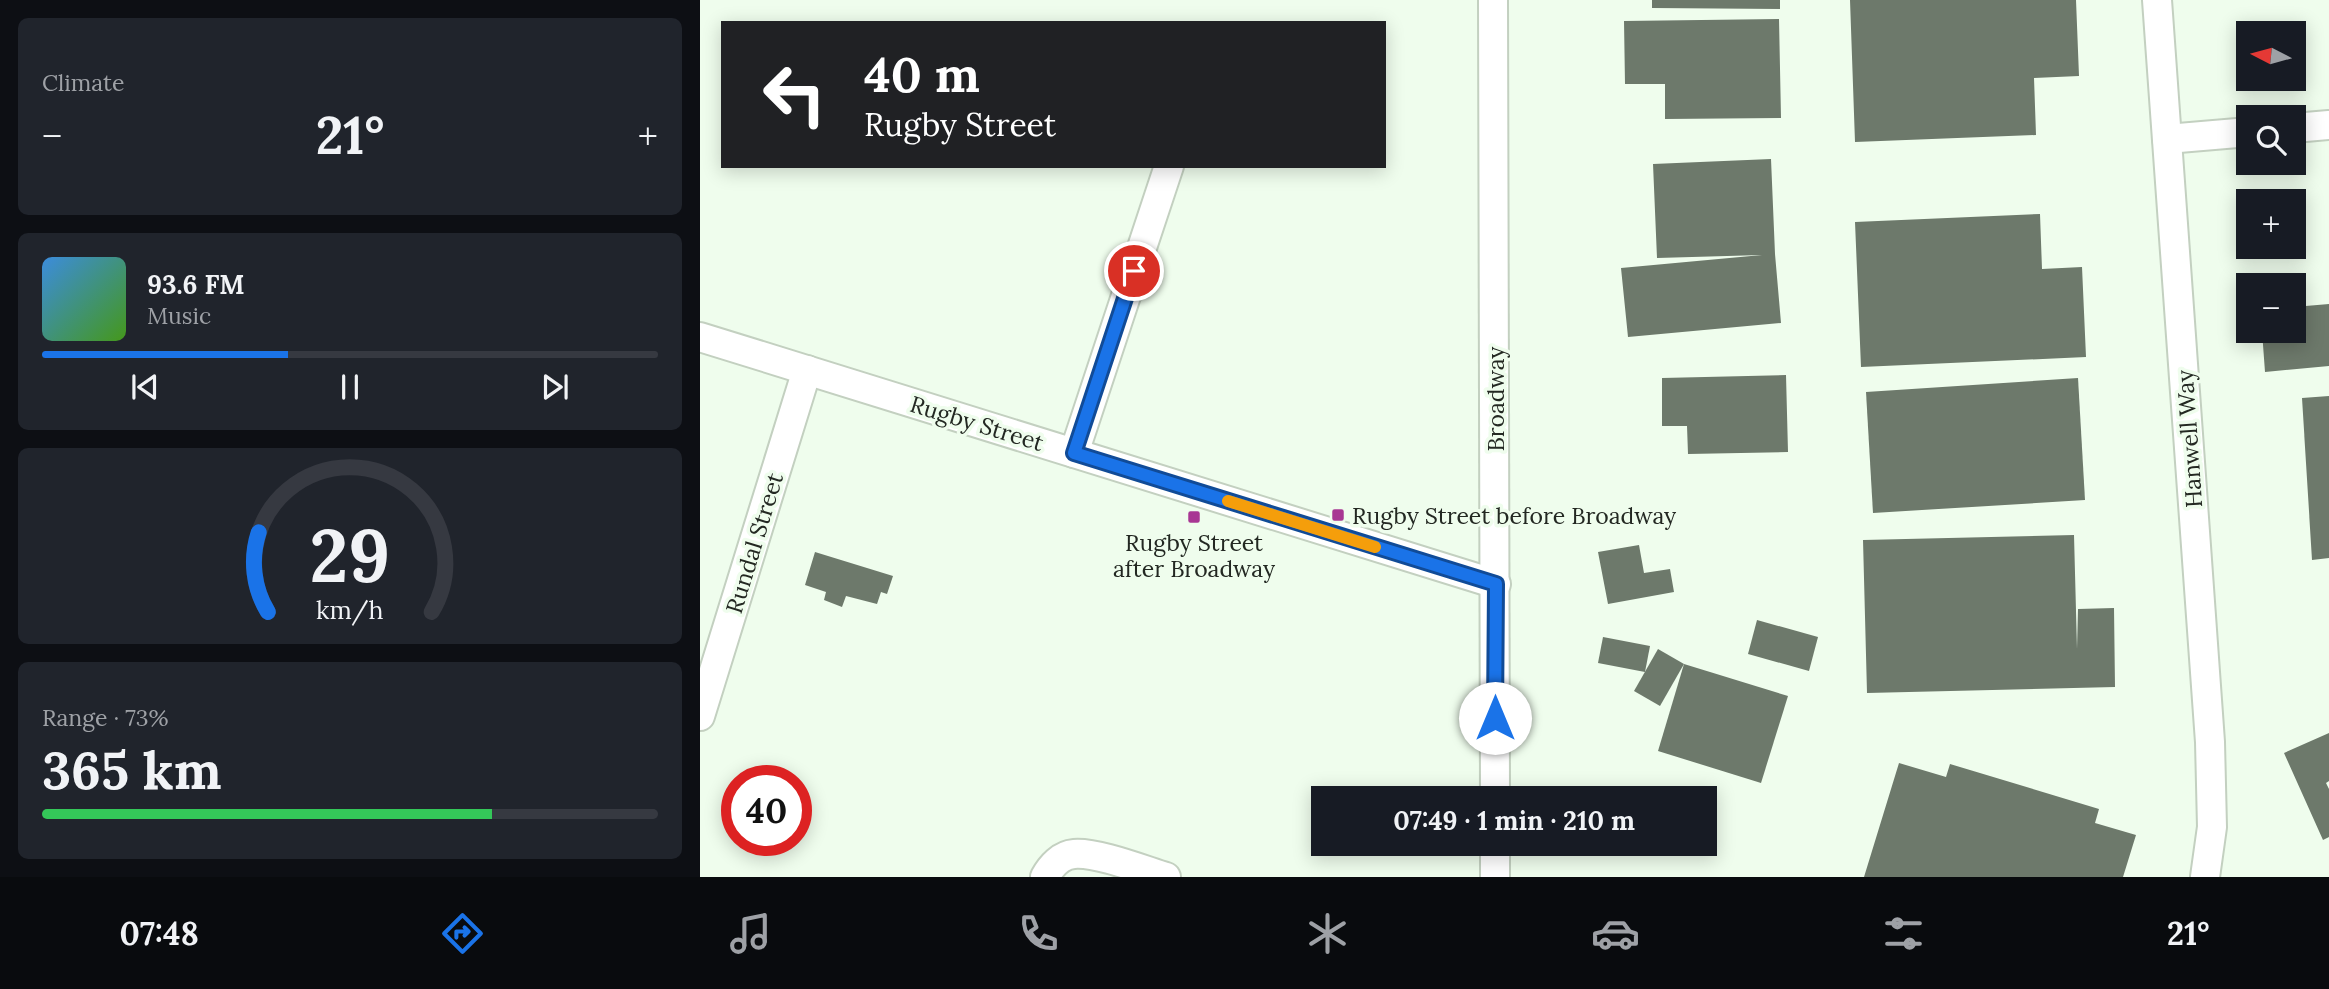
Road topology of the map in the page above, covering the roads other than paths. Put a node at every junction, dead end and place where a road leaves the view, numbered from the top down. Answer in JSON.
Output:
{"nodes":[{"id":1,"x":1493,"y":0,"type":"edge"},
{"id":2,"x":2157,"y":0,"type":"edge"},
{"id":3,"x":2329,"y":125,"type":"edge"},
{"id":4,"x":2306,"y":127,"type":"edge"},
{"id":5,"x":2236,"y":133,"type":"edge"},
{"id":6,"x":2168,"y":139,"type":"junction"},
{"id":7,"x":1168,"y":168,"type":"edge"},
{"id":8,"x":700,"y":337,"type":"edge"},
{"id":9,"x":807,"y":370,"type":"junction"},
{"id":10,"x":1074,"y":453,"type":"junction"},
{"id":11,"x":1496,"y":584,"type":"junction"},
{"id":12,"x":700,"y":716,"type":"edge"},
{"id":13,"x":1495,"y":786,"type":"edge"},
{"id":14,"x":1495,"y":856,"type":"edge"},
{"id":15,"x":1045,"y":877,"type":"edge"},
{"id":16,"x":1166,"y":877,"type":"edge"},
{"id":17,"x":1495,"y":877,"type":"edge"},
{"id":18,"x":2205,"y":877,"type":"edge"}],
"edges":[{"from":1,"to":11,"type":"street","name":"Broadway"},
{"from":2,"to":6,"type":"street","name":"Hanwell Way"},
{"from":3,"to":4,"type":"street"},
{"from":5,"to":6,"type":"street"},
{"from":6,"to":18,"type":"street","name":"Hanwell Way"},
{"from":7,"to":10,"type":"street"},
{"from":8,"to":9,"type":"street","name":"Rugby Street"},
{"from":9,"to":10,"type":"street","name":"Rugby Street"},
{"from":9,"to":12,"type":"street","name":"Rundal Street"},
{"from":10,"to":11,"type":"street","name":"Rugby Street"},
{"from":11,"to":13,"type":"street","name":"Broadway"},
{"from":14,"to":17,"type":"street"},
{"from":15,"to":16,"type":"street"}]}
